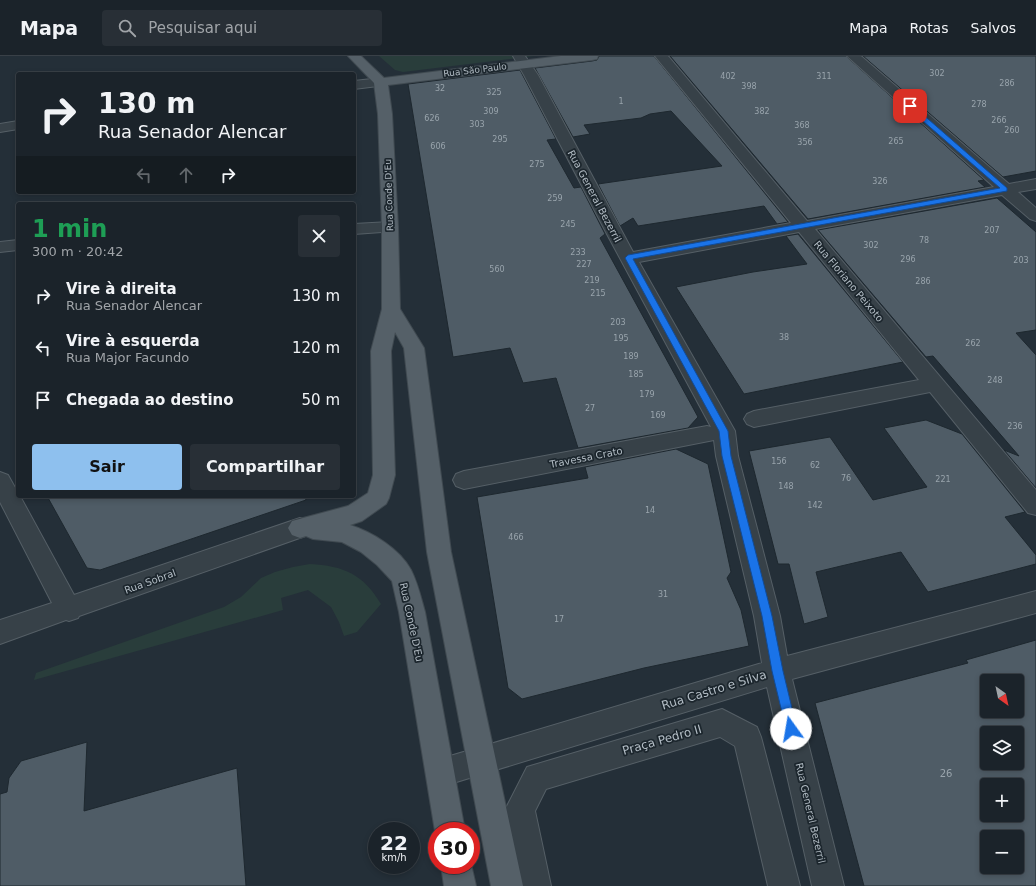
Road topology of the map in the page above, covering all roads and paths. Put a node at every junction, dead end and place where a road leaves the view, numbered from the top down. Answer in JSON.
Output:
{"nodes":[{"id":1,"x":354,"y":56,"type":"edge"},
{"id":2,"x":592,"y":56,"type":"edge"},
{"id":3,"x":661,"y":56,"type":"edge"},
{"id":4,"x":853,"y":56,"type":"edge"},
{"id":5,"x":521,"y":60,"type":"edge"},
{"id":6,"x":381,"y":82,"type":"junction"},
{"id":7,"x":356,"y":85,"type":"edge"},
{"id":8,"x":16,"y":125,"type":"edge"},
{"id":9,"x":0,"y":128,"type":"edge"},
{"id":10,"x":1036,"y":184,"type":"edge"},
{"id":11,"x":1005,"y":189,"type":"junction"},
{"id":12,"x":1036,"y":216,"type":"edge"},
{"id":13,"x":390,"y":227,"type":"junction"},
{"id":14,"x":802,"y":227,"type":"junction"},
{"id":15,"x":356,"y":229,"type":"edge"},
{"id":16,"x":16,"y":245,"type":"edge"},
{"id":17,"x":0,"y":247,"type":"edge"},
{"id":18,"x":628,"y":258,"type":"junction"},
{"id":19,"x":390,"y":309,"type":"junction"},
{"id":20,"x":936,"y":384,"type":"junction"},
{"id":21,"x":754,"y":419,"type":"dead end"},
{"id":22,"x":707,"y":434,"type":"dead end"},
{"id":23,"x":464,"y":480,"type":"dead end"},
{"id":24,"x":0,"y":481,"type":"edge"},
{"id":25,"x":1036,"y":506,"type":"edge"},
{"id":26,"x":300,"y":528,"type":"junction"},
{"id":27,"x":1036,"y":602,"type":"edge"},
{"id":28,"x":69,"y":610,"type":"junction"},
{"id":29,"x":0,"y":632,"type":"edge"},
{"id":30,"x":777,"y":671,"type":"junction"},
{"id":31,"x":482,"y":760,"type":"junction"},
{"id":32,"x":440,"y":773,"type":"junction"},
{"id":33,"x":448,"y":822,"type":"edge"},
{"id":34,"x":458,"y":874,"type":"edge"},
{"id":35,"x":460,"y":886,"type":"edge"},
{"id":36,"x":507,"y":886,"type":"edge"},
{"id":37,"x":536,"y":886,"type":"edge"},
{"id":38,"x":784,"y":886,"type":"edge"},
{"id":39,"x":828,"y":886,"type":"edge"}],
"edges":[{"from":1,"to":6,"type":"main road"},
{"from":2,"to":5,"type":"main road","name":"Rua São Paulo"},
{"from":3,"to":14,"type":"street","name":"Rua Floriano Peixoto"},
{"from":4,"to":11,"type":"street"},
{"from":5,"to":6,"type":"main road","name":"Rua São Paulo"},
{"from":5,"to":18,"type":"street","name":"Rua General Bezerril"},
{"from":6,"to":7,"type":"street"},
{"from":6,"to":13,"type":"main road","name":"Rua Conde D'Eu"},
{"from":8,"to":9,"type":"street"},
{"from":10,"to":11,"type":"street"},
{"from":11,"to":12,"type":"street"},
{"from":11,"to":14,"type":"street"},
{"from":13,"to":15,"type":"street"},
{"from":13,"to":19,"type":"main road","name":"Rua Conde D'Eu"},
{"from":14,"to":18,"type":"street"},
{"from":14,"to":20,"type":"street","name":"Rua Floriano Peixoto"},
{"from":16,"to":17,"type":"street"},
{"from":18,"to":30,"type":"street","name":"Rua General Bezerril"},
{"from":19,"to":26,"type":"main road","name":"Rua Conde D'Eu"},
{"from":19,"to":31,"type":"main road"},
{"from":20,"to":21,"type":"street"},
{"from":20,"to":25,"type":"street","name":"Rua Floriano Peixoto"},
{"from":22,"to":23,"type":"street","name":"Travessa Crato"},
{"from":24,"to":28,"type":"street"},
{"from":26,"to":28,"type":"street","name":"Rua Sobral"},
{"from":26,"to":32,"type":"main road","name":"Rua Conde D'Eu"},
{"from":27,"to":30,"type":"street","name":"Rua Castro e Silva"},
{"from":28,"to":29,"type":"street","name":"Rua Sobral"},
{"from":30,"to":31,"type":"street","name":"Rua Castro e Silva"},
{"from":30,"to":39,"type":"street","name":"Rua General Bezerril"},
{"from":31,"to":32,"type":"street","name":"Rua Castro e Silva"},
{"from":31,"to":36,"type":"main road"},
{"from":32,"to":33,"type":"main road","name":"Rua Conde D'Eu"},
{"from":34,"to":35,"type":"main road"},
{"from":37,"to":38,"type":"street","name":"Praça Pedro II"}]}
